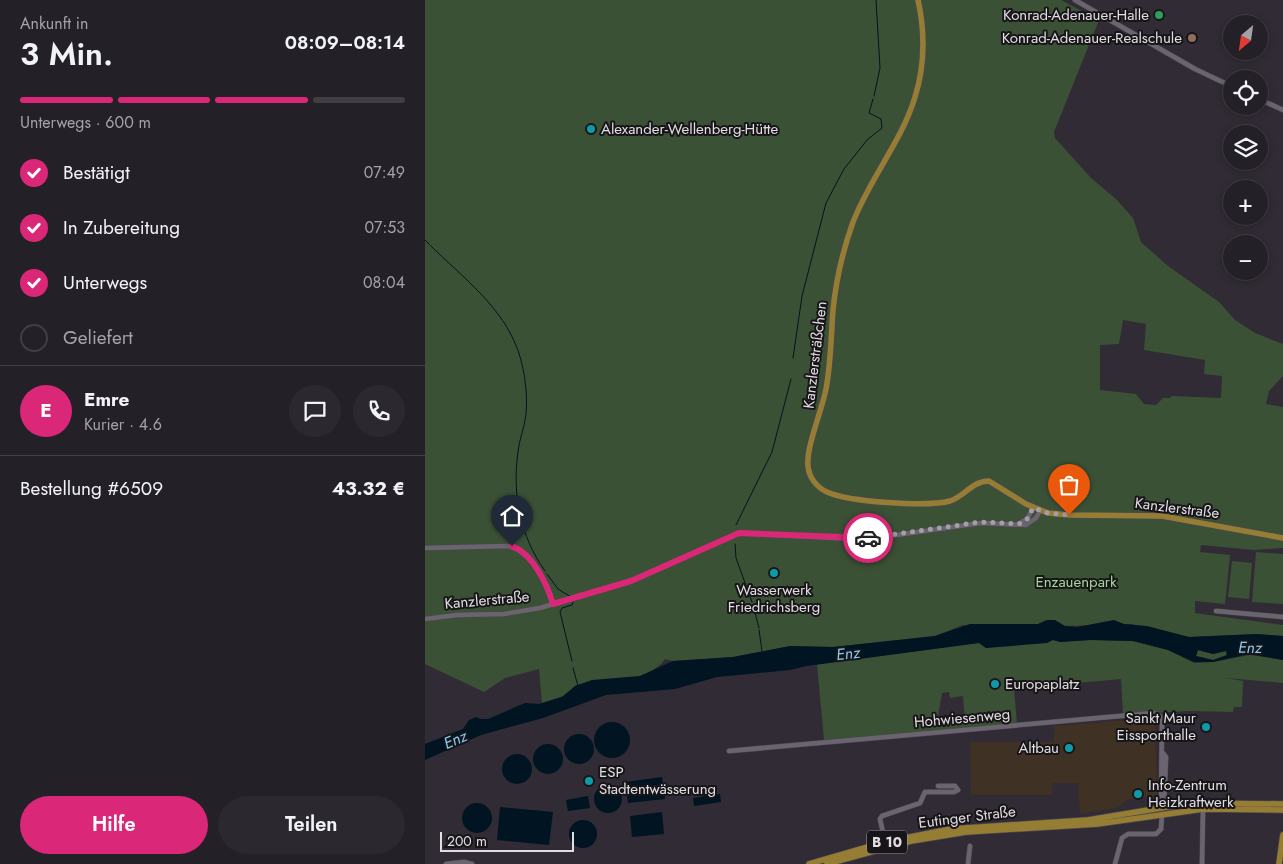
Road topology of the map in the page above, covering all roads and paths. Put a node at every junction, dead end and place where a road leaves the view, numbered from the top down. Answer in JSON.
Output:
{"nodes":[{"id":1,"x":918,"y":0,"type":"edge"},
{"id":2,"x":1075,"y":0,"type":"edge"},
{"id":3,"x":1223,"y":82,"type":"edge"},
{"id":4,"x":1268,"y":103,"type":"edge"},
{"id":5,"x":1283,"y":110,"type":"edge"},
{"id":6,"x":1033,"y":508,"type":"junction"},
{"id":7,"x":1040,"y":511,"type":"junction"},
{"id":8,"x":1014,"y":524,"type":"junction"},
{"id":9,"x":1283,"y":538,"type":"edge"},
{"id":10,"x":425,"y":548,"type":"edge"},
{"id":11,"x":553,"y":604,"type":"junction"},
{"id":12,"x":1216,"y":612,"type":"dead end"},
{"id":13,"x":1283,"y":617,"type":"edge"},
{"id":14,"x":425,"y":618,"type":"edge"},
{"id":15,"x":729,"y":751,"type":"dead end"},
{"id":16,"x":938,"y":786,"type":"dead end"},
{"id":17,"x":1283,"y":804,"type":"edge"},
{"id":18,"x":1163,"y":806,"type":"junction"},
{"id":19,"x":1203,"y":809,"type":"junction"},
{"id":20,"x":1283,"y":810,"type":"edge"},
{"id":21,"x":1164,"y":814,"type":"junction"},
{"id":22,"x":1073,"y":824,"type":"junction"},
{"id":23,"x":1283,"y":835,"type":"edge"},
{"id":24,"x":885,"y":842,"type":"junction"},
{"id":25,"x":969,"y":846,"type":"dead end"},
{"id":26,"x":446,"y":864,"type":"edge"},
{"id":27,"x":472,"y":864,"type":"edge"},
{"id":28,"x":809,"y":864,"type":"edge"},
{"id":29,"x":827,"y":864,"type":"edge"},
{"id":30,"x":968,"y":864,"type":"edge"},
{"id":31,"x":1115,"y":864,"type":"edge"},
{"id":32,"x":1202,"y":864,"type":"edge"},
{"id":33,"x":1279,"y":864,"type":"edge"}],
"edges":[{"from":1,"to":6,"type":"main road","name":"Kanzlersträßchen"},
{"from":2,"to":3,"type":"street"},
{"from":4,"to":5,"type":"street"},
{"from":6,"to":7,"type":"main road","name":"Kanzlersträßchen"},
{"from":6,"to":8,"type":"street"},
{"from":7,"to":8,"type":"street","name":"Kanzlerstraße"},
{"from":7,"to":9,"type":"main road","name":"Kanzlerstraße"},
{"from":8,"to":11,"type":"street","name":"Kanzlerstraße"},
{"from":10,"to":11,"type":"street"},
{"from":11,"to":14,"type":"street","name":"Kanzlerstraße"},
{"from":12,"to":13,"type":"street"},
{"from":15,"to":18,"type":"street","name":"Hohwiesenweg"},
{"from":16,"to":24,"type":"street"},
{"from":17,"to":18,"type":"main road","name":"Eutinger Straße","number":"B 10"},
{"from":18,"to":21,"type":"main road"},
{"from":18,"to":22,"type":"main road","name":"Eutinger Straße","number":"B 10"},
{"from":19,"to":20,"type":"main road","name":"Eutinger Straße","number":"B 10"},
{"from":19,"to":21,"type":"main road","name":"Eutinger Straße","number":"B 10"},
{"from":19,"to":32,"type":"street"},
{"from":21,"to":22,"type":"main road","name":"Eutinger Straße","number":"B 10"},
{"from":21,"to":31,"type":"street"},
{"from":22,"to":24,"type":"main road","name":"Eutinger Straße","number":"B 10"},
{"from":22,"to":29,"type":"main road","name":"Eutinger Straße","number":"B 10"},
{"from":23,"to":33,"type":"main road"},
{"from":24,"to":28,"type":"main road","name":"Eutinger Straße","number":"B 10"},
{"from":25,"to":30,"type":"street"},
{"from":26,"to":27,"type":"street"}]}
